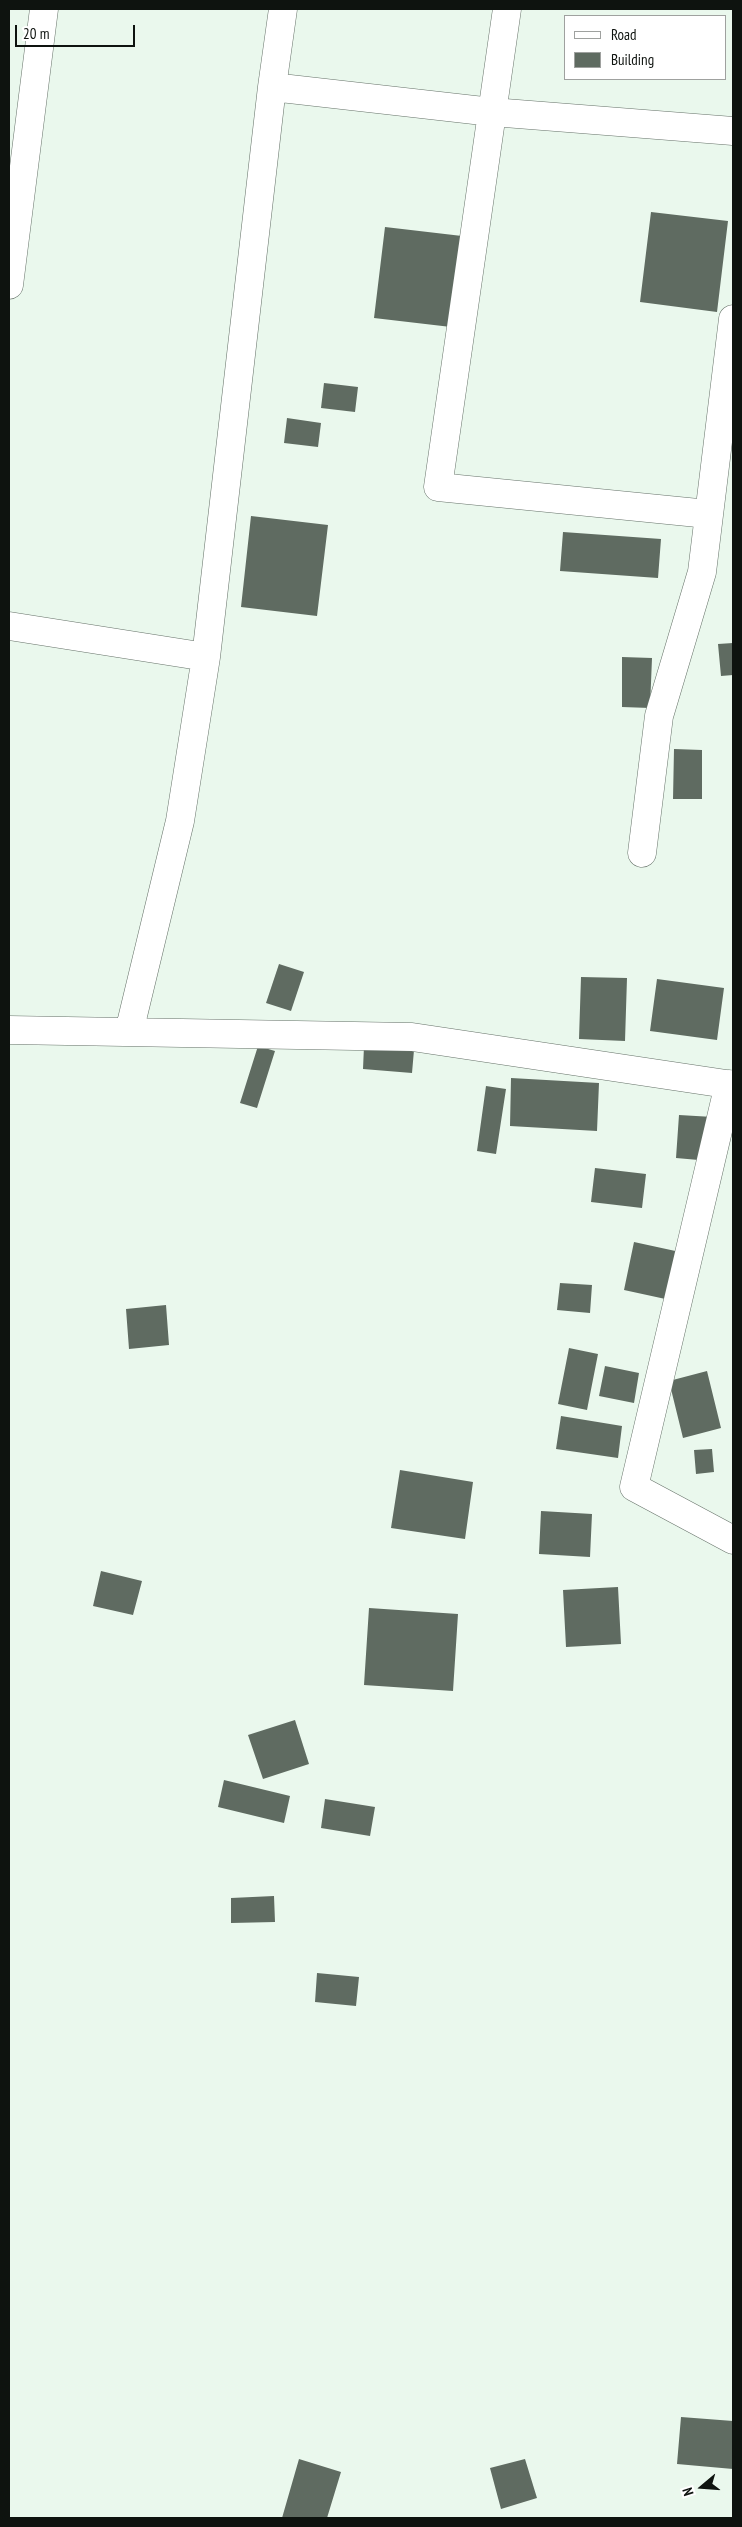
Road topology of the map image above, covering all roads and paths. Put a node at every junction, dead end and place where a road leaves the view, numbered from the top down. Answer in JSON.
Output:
{"nodes":[{"id":1,"x":44,"y":9,"type":"edge"},
{"id":2,"x":283,"y":9,"type":"edge"},
{"id":3,"x":508,"y":9,"type":"edge"},
{"id":4,"x":272,"y":87,"type":"junction"},
{"id":5,"x":492,"y":112,"type":"junction"},
{"id":6,"x":733,"y":131,"type":"edge"},
{"id":7,"x":9,"y":285,"type":"edge"},
{"id":8,"x":733,"y":319,"type":"edge"},
{"id":9,"x":708,"y":514,"type":"junction"},
{"id":10,"x":9,"y":626,"type":"edge"},
{"id":11,"x":206,"y":657,"type":"junction"},
{"id":12,"x":642,"y":853,"type":"dead end"},
{"id":13,"x":9,"y":1030,"type":"edge"},
{"id":14,"x":129,"y":1032,"type":"junction"},
{"id":15,"x":731,"y":1084,"type":"edge"},
{"id":16,"x":733,"y":1540,"type":"edge"}],
"edges":[{"from":1,"to":7,"type":"street"},
{"from":2,"to":4,"type":"street"},
{"from":3,"to":5,"type":"street"},
{"from":4,"to":5,"type":"street"},
{"from":4,"to":11,"type":"street"},
{"from":5,"to":6,"type":"street"},
{"from":5,"to":9,"type":"street"},
{"from":8,"to":9,"type":"street"},
{"from":9,"to":12,"type":"street"},
{"from":10,"to":11,"type":"street"},
{"from":11,"to":14,"type":"street"},
{"from":13,"to":14,"type":"street"},
{"from":14,"to":15,"type":"street"},
{"from":15,"to":16,"type":"street"}]}
